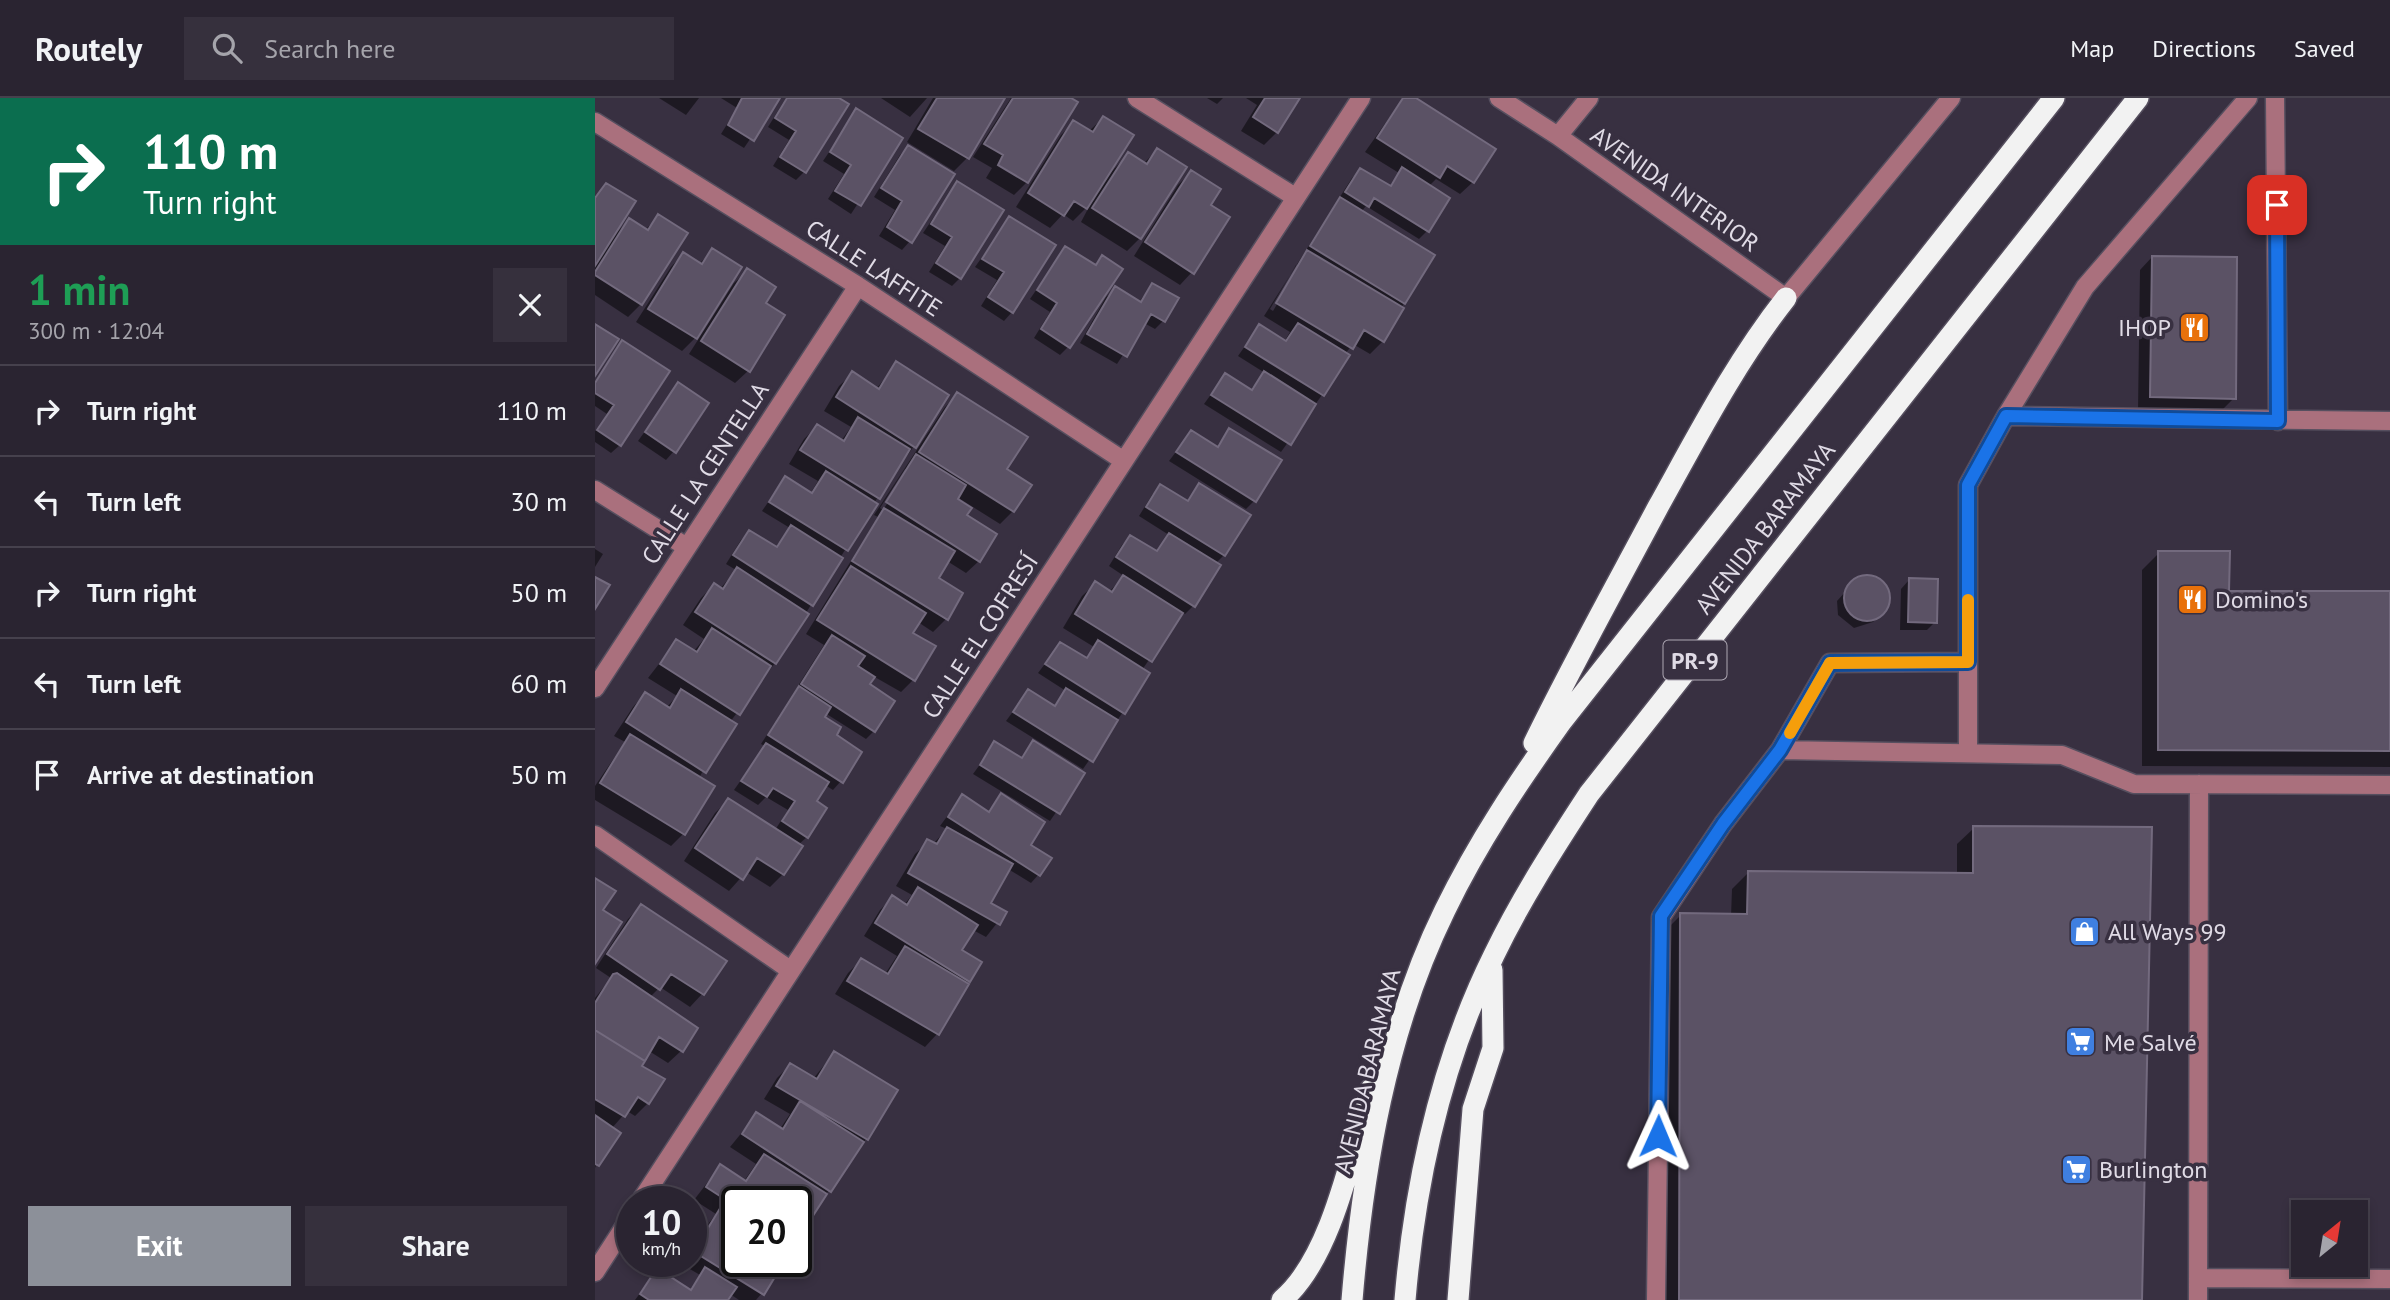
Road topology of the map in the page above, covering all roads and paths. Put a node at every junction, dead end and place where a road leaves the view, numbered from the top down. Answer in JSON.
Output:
{"nodes":[{"id":1,"x":1137,"y":98,"type":"edge"},
{"id":2,"x":1361,"y":98,"type":"edge"},
{"id":3,"x":1499,"y":98,"type":"edge"},
{"id":4,"x":1589,"y":98,"type":"edge"},
{"id":5,"x":1951,"y":98,"type":"edge"},
{"id":6,"x":2054,"y":98,"type":"edge"},
{"id":7,"x":2138,"y":98,"type":"edge"},
{"id":8,"x":2248,"y":98,"type":"edge"},
{"id":9,"x":2275,"y":98,"type":"edge"},
{"id":10,"x":595,"y":122,"type":"edge"},
{"id":11,"x":1558,"y":136,"type":"junction"},
{"id":12,"x":1295,"y":197,"type":"junction"},
{"id":13,"x":858,"y":286,"type":"junction"},
{"id":14,"x":1786,"y":299,"type":"junction"},
{"id":15,"x":2006,"y":416,"type":"junction"},
{"id":16,"x":2278,"y":421,"type":"junction"},
{"id":17,"x":2390,"y":421,"type":"edge"},
{"id":18,"x":1124,"y":461,"type":"junction"},
{"id":19,"x":595,"y":489,"type":"edge"},
{"id":20,"x":685,"y":547,"type":"junction"},
{"id":21,"x":1968,"y":662,"type":"junction"},
{"id":22,"x":595,"y":688,"type":"edge"},
{"id":23,"x":1780,"y":750,"type":"junction"},
{"id":24,"x":1968,"y":751,"type":"junction"},
{"id":25,"x":2199,"y":784,"type":"junction"},
{"id":26,"x":2390,"y":785,"type":"edge"},
{"id":27,"x":1509,"y":796,"type":"junction"},
{"id":28,"x":595,"y":835,"type":"edge"},
{"id":29,"x":1492,"y":957,"type":"junction"},
{"id":30,"x":790,"y":970,"type":"junction"},
{"id":31,"x":1402,"y":1020,"type":"junction"},
{"id":32,"x":650,"y":1186,"type":"edge"},
{"id":33,"x":616,"y":1240,"type":"edge"},
{"id":34,"x":595,"y":1272,"type":"edge"},
{"id":35,"x":2198,"y":1278,"type":"junction"},
{"id":36,"x":2390,"y":1279,"type":"edge"},
{"id":37,"x":1282,"y":1300,"type":"edge"},
{"id":38,"x":1352,"y":1300,"type":"edge"},
{"id":39,"x":1405,"y":1300,"type":"edge"},
{"id":40,"x":1458,"y":1300,"type":"edge"},
{"id":41,"x":1656,"y":1300,"type":"edge"},
{"id":42,"x":2198,"y":1300,"type":"edge"}],
"edges":[{"from":1,"to":12,"type":"street"},
{"from":2,"to":12,"type":"street","name":"CALLE EL COFRESÍ"},
{"from":3,"to":11,"type":"street","name":"AVENIDA INTERIOR"},
{"from":4,"to":11,"type":"street"},
{"from":5,"to":14,"type":"street"},
{"from":6,"to":27,"type":"highway","name":"AVENIDA BARAMAYA","number":"PR-9"},
{"from":7,"to":29,"type":"highway","name":"AVENIDA BARAMAYA","number":"PR-9"},
{"from":8,"to":15,"type":"street"},
{"from":9,"to":16,"type":"street"},
{"from":10,"to":13,"type":"street","name":"CALLE LAFFITE"},
{"from":11,"to":14,"type":"street","name":"AVENIDA INTERIOR"},
{"from":12,"to":18,"type":"street","name":"CALLE EL COFRESÍ"},
{"from":13,"to":18,"type":"street","name":"CALLE LAFFITE"},
{"from":13,"to":20,"type":"street","name":"CALLE LA CENTELLA"},
{"from":14,"to":27,"type":"highway"},
{"from":15,"to":16,"type":"street"},
{"from":15,"to":21,"type":"street"},
{"from":16,"to":17,"type":"street"},
{"from":18,"to":30,"type":"street","name":"CALLE EL COFRESÍ"},
{"from":19,"to":20,"type":"street"},
{"from":20,"to":22,"type":"street","name":"CALLE LA CENTELLA"},
{"from":21,"to":23,"type":"street"},
{"from":21,"to":24,"type":"street"},
{"from":23,"to":24,"type":"street"},
{"from":23,"to":41,"type":"street"},
{"from":24,"to":25,"type":"street"},
{"from":25,"to":26,"type":"street"},
{"from":25,"to":35,"type":"street"},
{"from":27,"to":31,"type":"highway","name":"AVENIDA BARAMAYA","number":"PR-9"},
{"from":28,"to":30,"type":"street"},
{"from":29,"to":39,"type":"highway","name":"AVENIDA BARAMAYA","number":"PR-9"},
{"from":29,"to":40,"type":"highway"},
{"from":30,"to":32,"type":"street","name":"CALLE EL COFRESÍ"},
{"from":31,"to":37,"type":"highway"},
{"from":31,"to":38,"type":"highway","name":"AVENIDA BARAMAYA","number":"PR-9"},
{"from":33,"to":34,"type":"street"},
{"from":35,"to":36,"type":"street"},
{"from":35,"to":42,"type":"street"}]}
